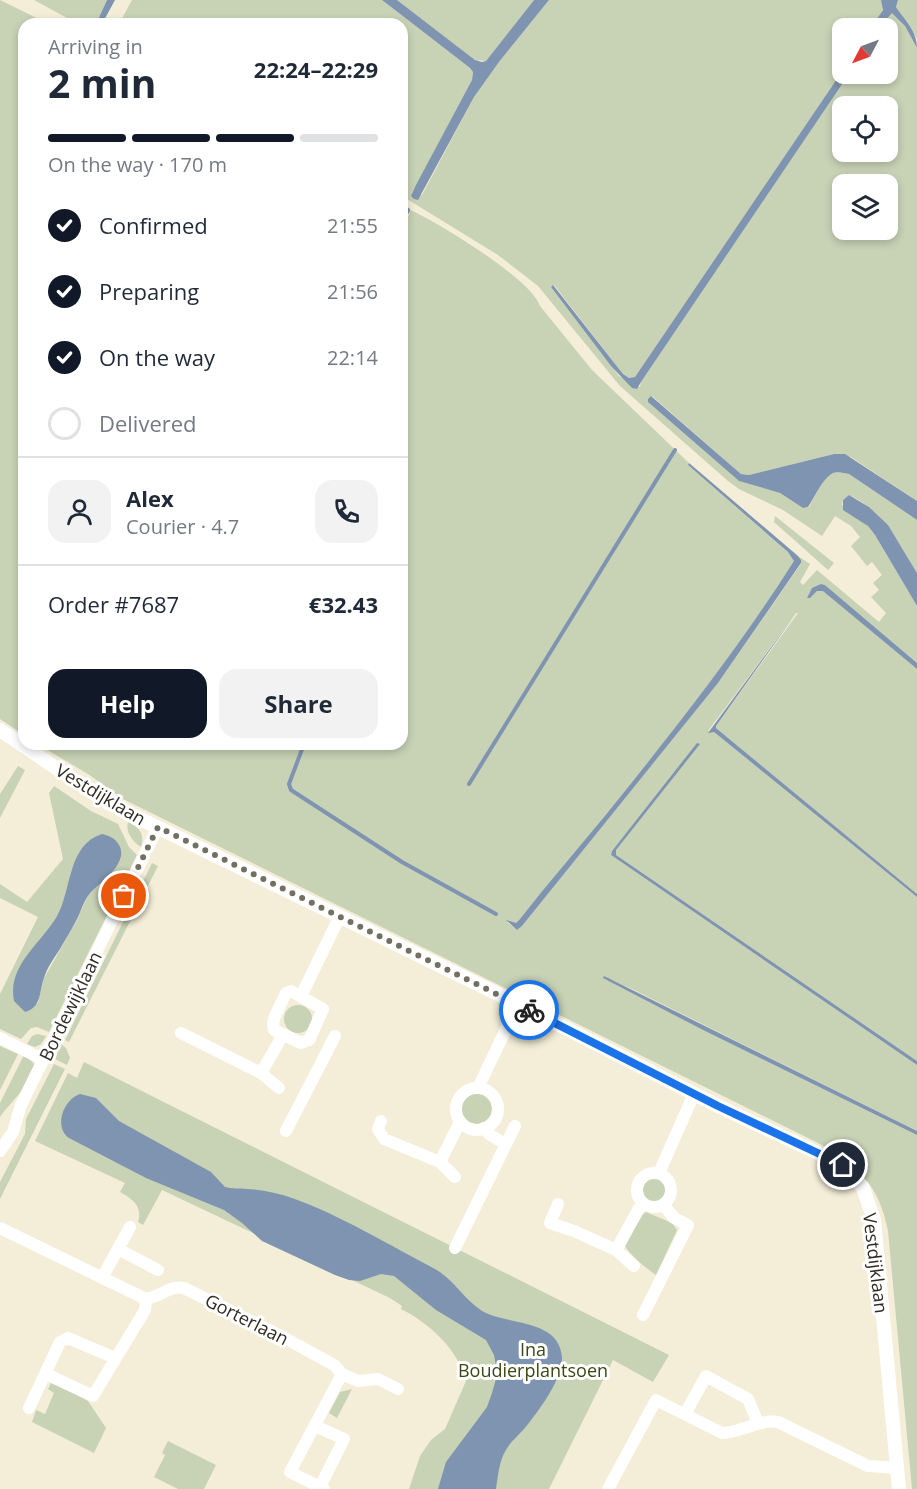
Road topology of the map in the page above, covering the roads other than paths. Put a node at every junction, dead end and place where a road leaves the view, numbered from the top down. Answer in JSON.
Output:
{"nodes":[{"id":1,"x":0,"y":730,"type":"edge"},
{"id":2,"x":18,"y":742,"type":"edge"},
{"id":3,"x":30,"y":750,"type":"edge"},
{"id":4,"x":158,"y":827,"type":"junction"},
{"id":5,"x":340,"y":916,"type":"junction"},
{"id":6,"x":301,"y":996,"type":"junction"},
{"id":7,"x":518,"y":1005,"type":"junction"},
{"id":8,"x":181,"y":1034,"type":"dead end"},
{"id":9,"x":283,"y":1035,"type":"junction"},
{"id":10,"x":335,"y":1036,"type":"dead end"},
{"id":11,"x":0,"y":1038,"type":"edge"},
{"id":12,"x":309,"y":1040,"type":"junction"},
{"id":13,"x":327,"y":1052,"type":"junction"},
{"id":14,"x":44,"y":1060,"type":"junction"},
{"id":15,"x":261,"y":1073,"type":"junction"},
{"id":16,"x":279,"y":1088,"type":"dead end"},
{"id":17,"x":478,"y":1088,"type":"junction"},
{"id":18,"x":694,"y":1094,"type":"junction"},
{"id":19,"x":381,"y":1121,"type":"dead end"},
{"id":20,"x":460,"y":1122,"type":"junction"},
{"id":21,"x":515,"y":1126,"type":"dead end"},
{"id":22,"x":484,"y":1128,"type":"junction"},
{"id":23,"x":286,"y":1131,"type":"dead end"},
{"id":24,"x":506,"y":1144,"type":"junction"},
{"id":25,"x":0,"y":1152,"type":"edge"},
{"id":26,"x":440,"y":1162,"type":"junction"},
{"id":27,"x":659,"y":1173,"type":"junction"},
{"id":28,"x":455,"y":1177,"type":"dead end"},
{"id":29,"x":642,"y":1203,"type":"junction"},
{"id":30,"x":558,"y":1204,"type":"dead end"},
{"id":31,"x":664,"y":1205,"type":"junction"},
{"id":32,"x":130,"y":1227,"type":"dead end"},
{"id":33,"x":0,"y":1228,"type":"edge"},
{"id":34,"x":454,"y":1248,"type":"dead end"},
{"id":35,"x":118,"y":1249,"type":"junction"},
{"id":36,"x":616,"y":1250,"type":"junction"},
{"id":37,"x":634,"y":1266,"type":"dead end"},
{"id":38,"x":158,"y":1270,"type":"dead end"},
{"id":39,"x":102,"y":1278,"type":"junction"},
{"id":40,"x":146,"y":1299,"type":"junction"},
{"id":41,"x":643,"y":1315,"type":"dead end"},
{"id":42,"x":115,"y":1358,"type":"junction"},
{"id":43,"x":46,"y":1374,"type":"junction"},
{"id":44,"x":342,"y":1374,"type":"junction"},
{"id":45,"x":398,"y":1389,"type":"dead end"},
{"id":46,"x":29,"y":1408,"type":"dead end"},
{"id":47,"x":685,"y":1414,"type":"junction"},
{"id":48,"x":758,"y":1423,"type":"junction"},
{"id":49,"x":315,"y":1425,"type":"junction"},
{"id":50,"x":898,"y":1468,"type":"junction"},
{"id":51,"x":322,"y":1488,"type":"edge"},
{"id":52,"x":608,"y":1489,"type":"edge"},
{"id":53,"x":900,"y":1489,"type":"edge"}],
"edges":[{"from":1,"to":2,"type":"street","name":"Vestdijklaan"},
{"from":3,"to":4,"type":"street","name":"Vestdijklaan"},
{"from":4,"to":5,"type":"street","name":"Vestdijklaan"},
{"from":4,"to":14,"type":"street","name":"Bordewijklaan"},
{"from":5,"to":6,"type":"street"},
{"from":5,"to":7,"type":"street","name":"Vestdijklaan"},
{"from":6,"to":9,"type":"street"},
{"from":6,"to":12,"type":"street"},
{"from":7,"to":17,"type":"street"},
{"from":7,"to":18,"type":"street","name":"Vestdijklaan"},
{"from":8,"to":15,"type":"street"},
{"from":9,"to":12,"type":"street"},
{"from":9,"to":15,"type":"street"},
{"from":10,"to":13,"type":"street"},
{"from":11,"to":14,"type":"street"},
{"from":12,"to":13,"type":"street"},
{"from":13,"to":23,"type":"street"},
{"from":14,"to":25,"type":"street","name":"Bordewijklaan"},
{"from":15,"to":16,"type":"street"},
{"from":17,"to":20,"type":"street"},
{"from":17,"to":22,"type":"street"},
{"from":18,"to":27,"type":"street"},
{"from":18,"to":50,"type":"street","name":"Vestdijklaan"},
{"from":19,"to":26,"type":"street"},
{"from":20,"to":22,"type":"street"},
{"from":20,"to":26,"type":"street"},
{"from":21,"to":24,"type":"street"},
{"from":22,"to":24,"type":"street"},
{"from":24,"to":34,"type":"street"},
{"from":26,"to":28,"type":"street"},
{"from":27,"to":29,"type":"street"},
{"from":27,"to":31,"type":"street"},
{"from":29,"to":31,"type":"street"},
{"from":29,"to":36,"type":"street"},
{"from":30,"to":36,"type":"street"},
{"from":31,"to":41,"type":"street"},
{"from":32,"to":35,"type":"street"},
{"from":33,"to":39,"type":"street"},
{"from":35,"to":38,"type":"street"},
{"from":35,"to":39,"type":"street"},
{"from":36,"to":37,"type":"street"},
{"from":39,"to":40,"type":"street"},
{"from":40,"to":42,"type":"street"},
{"from":40,"to":44,"type":"street","name":"Gorterlaan"},
{"from":42,"to":43,"type":"street"},
{"from":42,"to":43,"type":"street"},
{"from":43,"to":46,"type":"street"},
{"from":44,"to":45,"type":"street","name":"Gorterlaan"},
{"from":44,"to":49,"type":"street"},
{"from":47,"to":48,"type":"street"},
{"from":47,"to":48,"type":"street"},
{"from":47,"to":52,"type":"street"},
{"from":48,"to":50,"type":"street"},
{"from":49,"to":51,"type":"street"},
{"from":49,"to":51,"type":"street"},
{"from":50,"to":53,"type":"street","name":"Vestdijklaan"}]}
